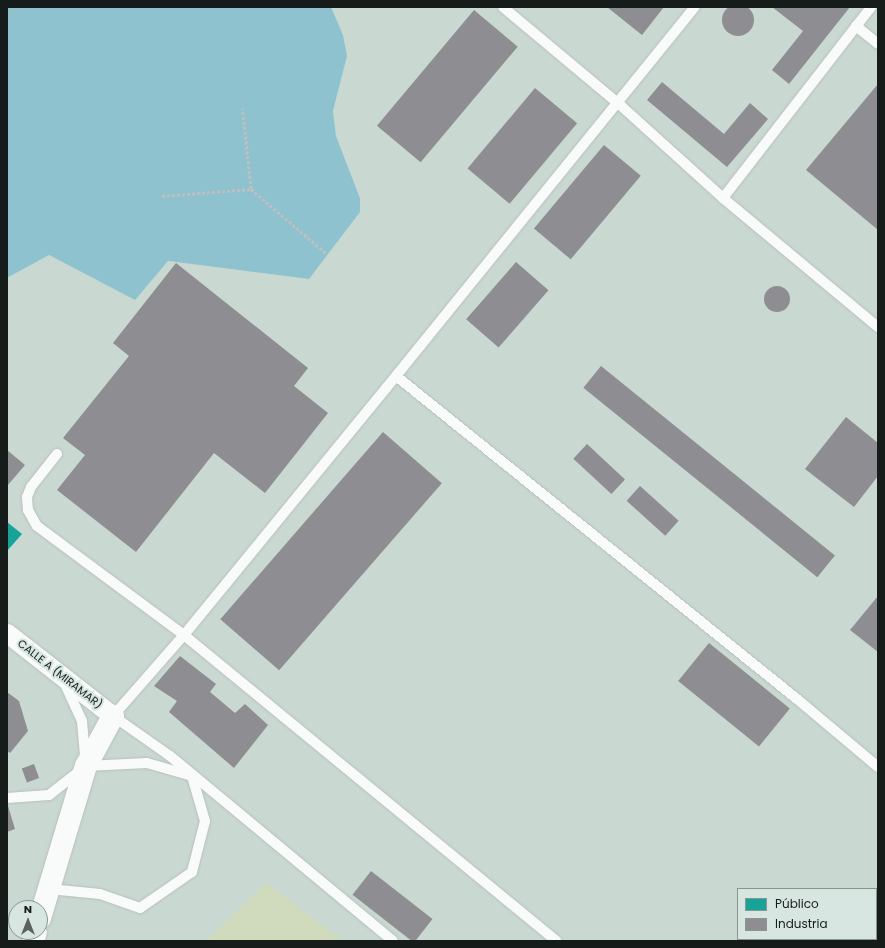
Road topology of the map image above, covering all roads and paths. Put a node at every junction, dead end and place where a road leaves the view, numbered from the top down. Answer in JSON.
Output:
{"nodes":[{"id":1,"x":502,"y":7,"type":"edge"},
{"id":2,"x":695,"y":7,"type":"edge"},
{"id":3,"x":871,"y":7,"type":"edge"},
{"id":4,"x":856,"y":26,"type":"junction"},
{"id":5,"x":878,"y":44,"type":"edge"},
{"id":6,"x":619,"y":104,"type":"junction"},
{"id":7,"x":242,"y":108,"type":"dead end"},
{"id":8,"x":251,"y":189,"type":"junction"},
{"id":9,"x":162,"y":196,"type":"dead end"},
{"id":10,"x":723,"y":198,"type":"junction"},
{"id":11,"x":327,"y":254,"type":"dead end"},
{"id":12,"x":878,"y":327,"type":"edge"},
{"id":13,"x":396,"y":376,"type":"junction"},
{"id":14,"x":58,"y":454,"type":"dead end"},
{"id":15,"x":7,"y":633,"type":"edge"},
{"id":16,"x":184,"y":635,"type":"junction"},
{"id":17,"x":60,"y":673,"type":"junction"},
{"id":18,"x":113,"y":716,"type":"junction"},
{"id":19,"x":86,"y":766,"type":"junction"},
{"id":20,"x":878,"y":767,"type":"edge"},
{"id":21,"x":192,"y":776,"type":"junction"},
{"id":22,"x":7,"y":798,"type":"edge"},
{"id":23,"x":49,"y":889,"type":"junction"},
{"id":24,"x":46,"y":900,"type":"edge"},
{"id":25,"x":393,"y":941,"type":"edge"},
{"id":26,"x":557,"y":941,"type":"edge"}],
"edges":[{"from":1,"to":6,"type":"lane"},
{"from":2,"to":6,"type":"lane"},
{"from":3,"to":4,"type":"lane"},
{"from":4,"to":5,"type":"lane"},
{"from":4,"to":10,"type":"lane"},
{"from":6,"to":10,"type":"lane"},
{"from":6,"to":13,"type":"lane"},
{"from":7,"to":8,"type":"path"},
{"from":8,"to":9,"type":"path"},
{"from":8,"to":11,"type":"path"},
{"from":10,"to":12,"type":"lane"},
{"from":13,"to":16,"type":"lane"},
{"from":13,"to":20,"type":"lane"},
{"from":14,"to":16,"type":"lane"},
{"from":15,"to":17,"type":"street","name":"CALLE A (MIRAMAR)"},
{"from":16,"to":18,"type":"lane"},
{"from":16,"to":26,"type":"lane"},
{"from":17,"to":18,"type":"street","name":"CALLE A (MIRAMAR)"},
{"from":17,"to":19,"type":"lane"},
{"from":18,"to":19,"type":"main road"},
{"from":18,"to":21,"type":"lane"},
{"from":19,"to":21,"type":"lane"},
{"from":19,"to":22,"type":"lane"},
{"from":19,"to":23,"type":"main road"},
{"from":21,"to":23,"type":"lane"},
{"from":21,"to":25,"type":"lane"},
{"from":23,"to":24,"type":"main road"}]}
